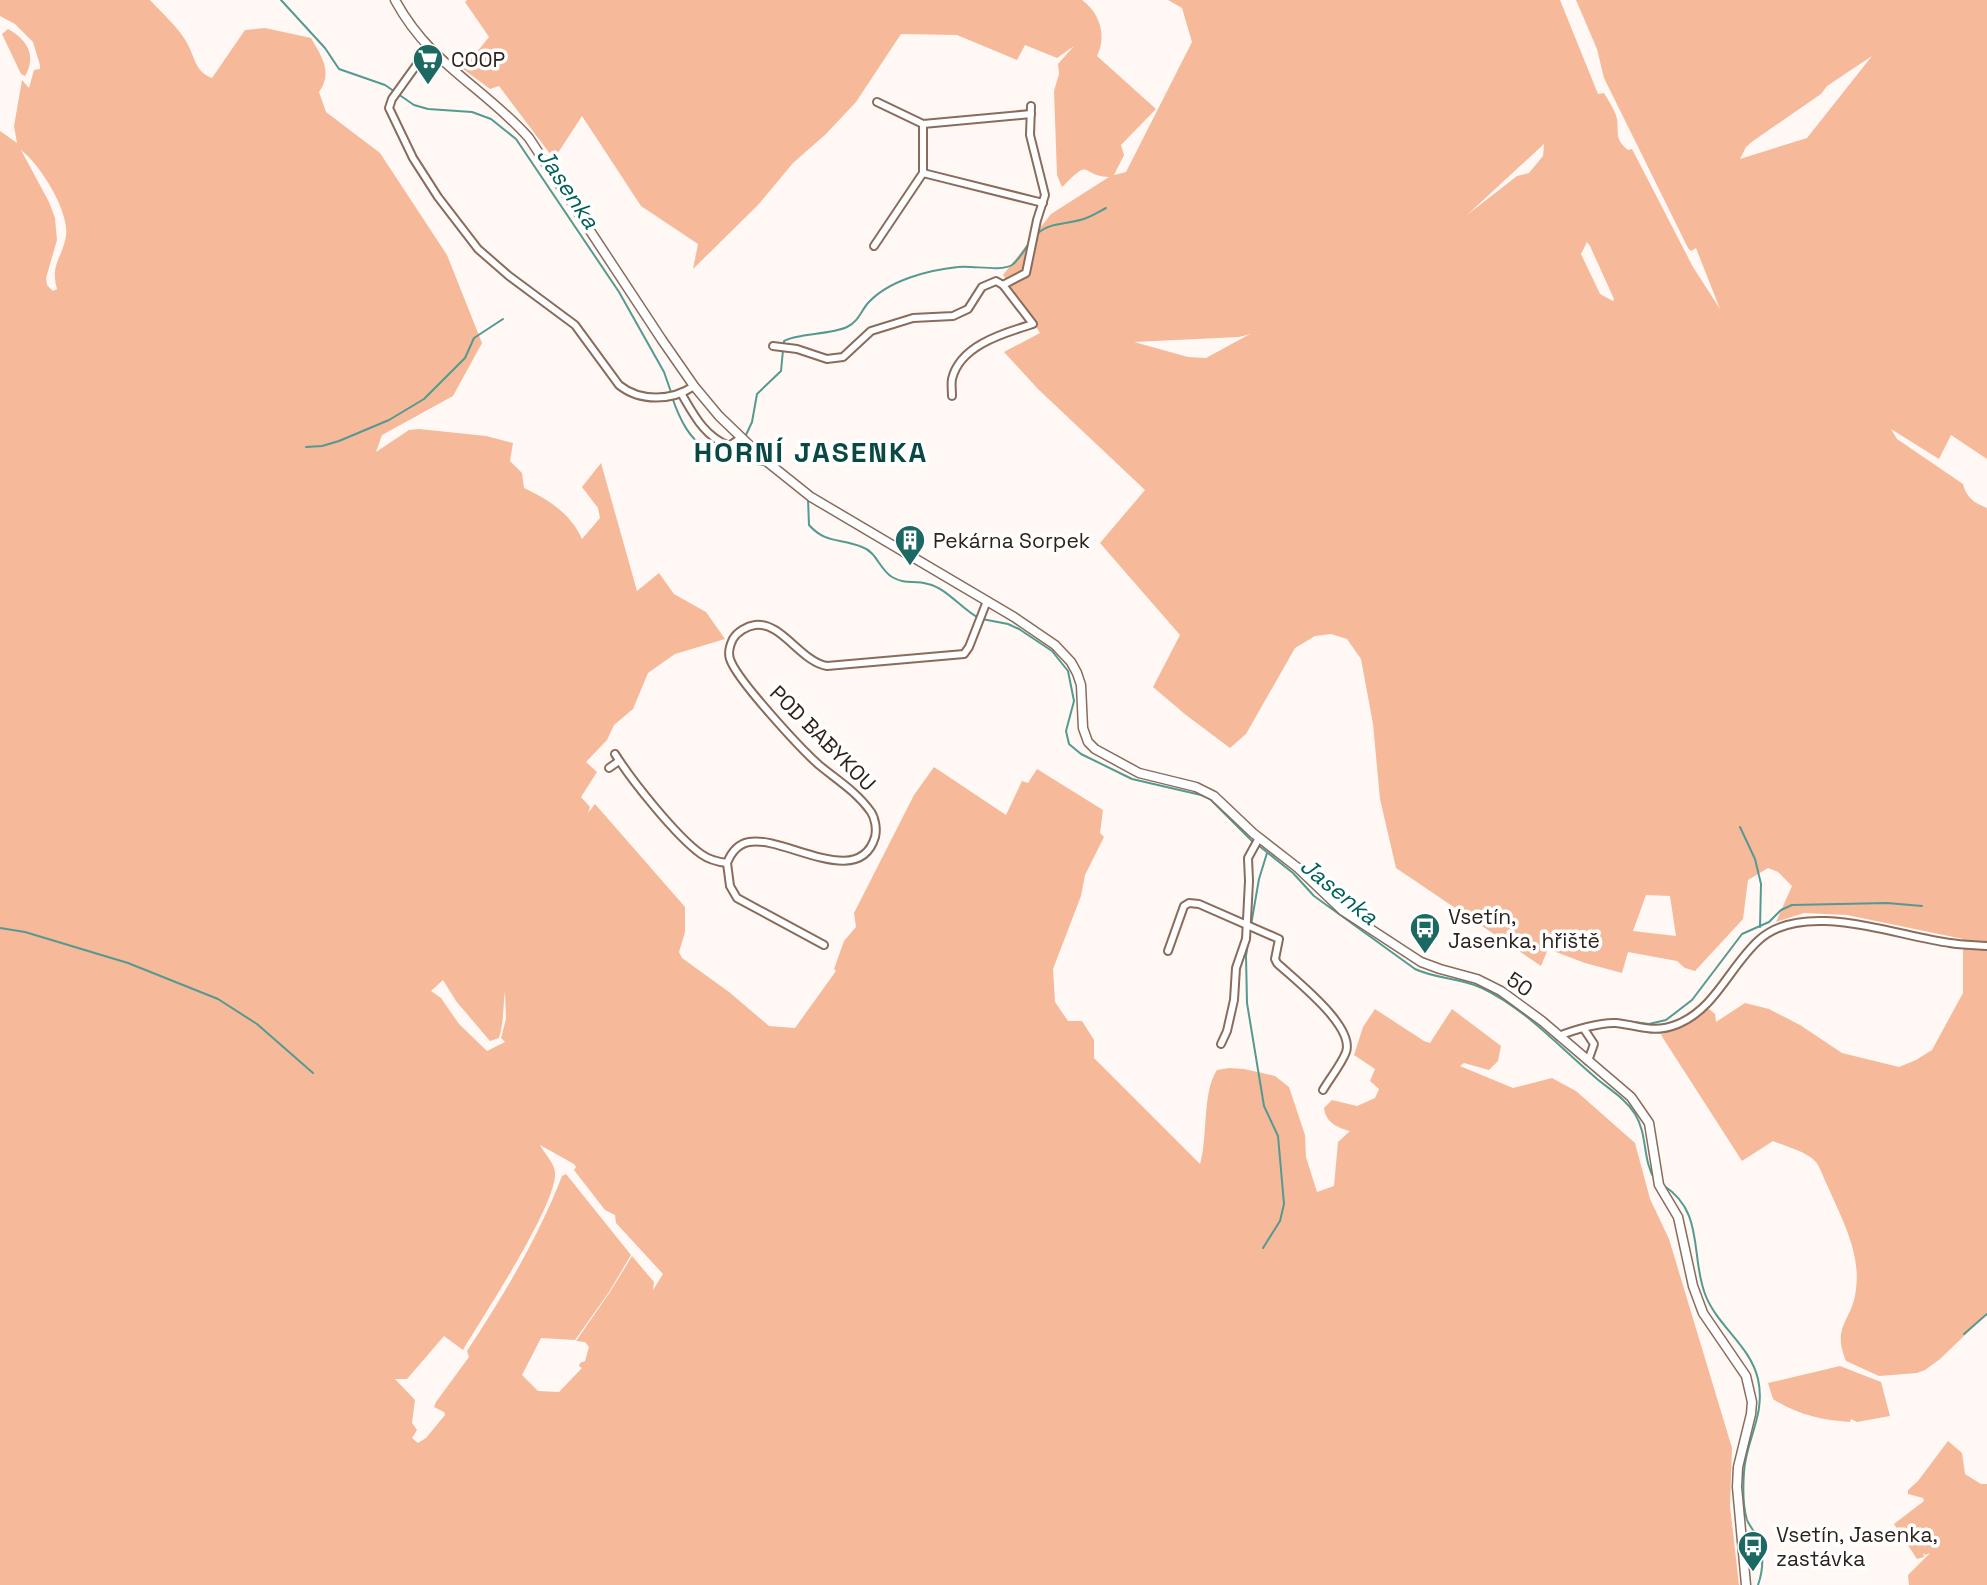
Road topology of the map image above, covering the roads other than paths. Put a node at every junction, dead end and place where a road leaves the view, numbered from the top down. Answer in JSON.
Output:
{"nodes":[{"id":1,"x":395,"y":0,"type":"edge"},
{"id":2,"x":428,"y":48,"type":"junction"},
{"id":3,"x":877,"y":102,"type":"dead end"},
{"id":4,"x":923,"y":124,"type":"junction"},
{"id":5,"x":923,"y":173,"type":"junction"},
{"id":6,"x":1043,"y":203,"type":"junction"},
{"id":7,"x":874,"y":246,"type":"dead end"},
{"id":8,"x":1003,"y":285,"type":"junction"},
{"id":9,"x":773,"y":346,"type":"dead end"},
{"id":10,"x":694,"y":386,"type":"junction"},
{"id":11,"x":681,"y":393,"type":"junction"},
{"id":12,"x":951,"y":397,"type":"dead end"},
{"id":13,"x":743,"y":440,"type":"junction"},
{"id":14,"x":987,"y":601,"type":"junction"},
{"id":15,"x":609,"y":768,"type":"dead end"},
{"id":16,"x":1256,"y":842,"type":"junction"},
{"id":17,"x":727,"y":863,"type":"junction"},
{"id":18,"x":1248,"y":926,"type":"junction"},
{"id":19,"x":824,"y":945,"type":"dead end"},
{"id":20,"x":1987,"y":946,"type":"edge"},
{"id":21,"x":1168,"y":951,"type":"dead end"},
{"id":22,"x":1584,"y":1029,"type":"junction"},
{"id":23,"x":1559,"y":1036,"type":"junction"},
{"id":24,"x":1221,"y":1044,"type":"dead end"},
{"id":25,"x":1588,"y":1061,"type":"junction"},
{"id":26,"x":1323,"y":1090,"type":"dead end"},
{"id":27,"x":1746,"y":1585,"type":"edge"}],
"edges":[{"from":1,"to":2,"type":"street","name":"50"},
{"from":2,"to":10,"type":"street","name":"50"},
{"from":2,"to":11,"type":"street"},
{"from":3,"to":4,"type":"street"},
{"from":4,"to":5,"type":"street"},
{"from":4,"to":6,"type":"street"},
{"from":5,"to":6,"type":"street"},
{"from":5,"to":7,"type":"street"},
{"from":6,"to":8,"type":"street"},
{"from":8,"to":9,"type":"street"},
{"from":8,"to":12,"type":"street"},
{"from":10,"to":11,"type":"street"},
{"from":10,"to":13,"type":"street","name":"50"},
{"from":11,"to":13,"type":"street"},
{"from":13,"to":14,"type":"street","name":"50"},
{"from":14,"to":16,"type":"street","name":"50"},
{"from":14,"to":17,"type":"street","name":"POD BABYKOU"},
{"from":15,"to":17,"type":"street"},
{"from":16,"to":18,"type":"street"},
{"from":16,"to":23,"type":"street","name":"50"},
{"from":17,"to":19,"type":"street"},
{"from":18,"to":21,"type":"street"},
{"from":18,"to":24,"type":"street"},
{"from":18,"to":26,"type":"street"},
{"from":20,"to":22,"type":"street"},
{"from":22,"to":23,"type":"street"},
{"from":22,"to":25,"type":"street"},
{"from":23,"to":25,"type":"street","name":"50"},
{"from":25,"to":27,"type":"street","name":"50"}]}
